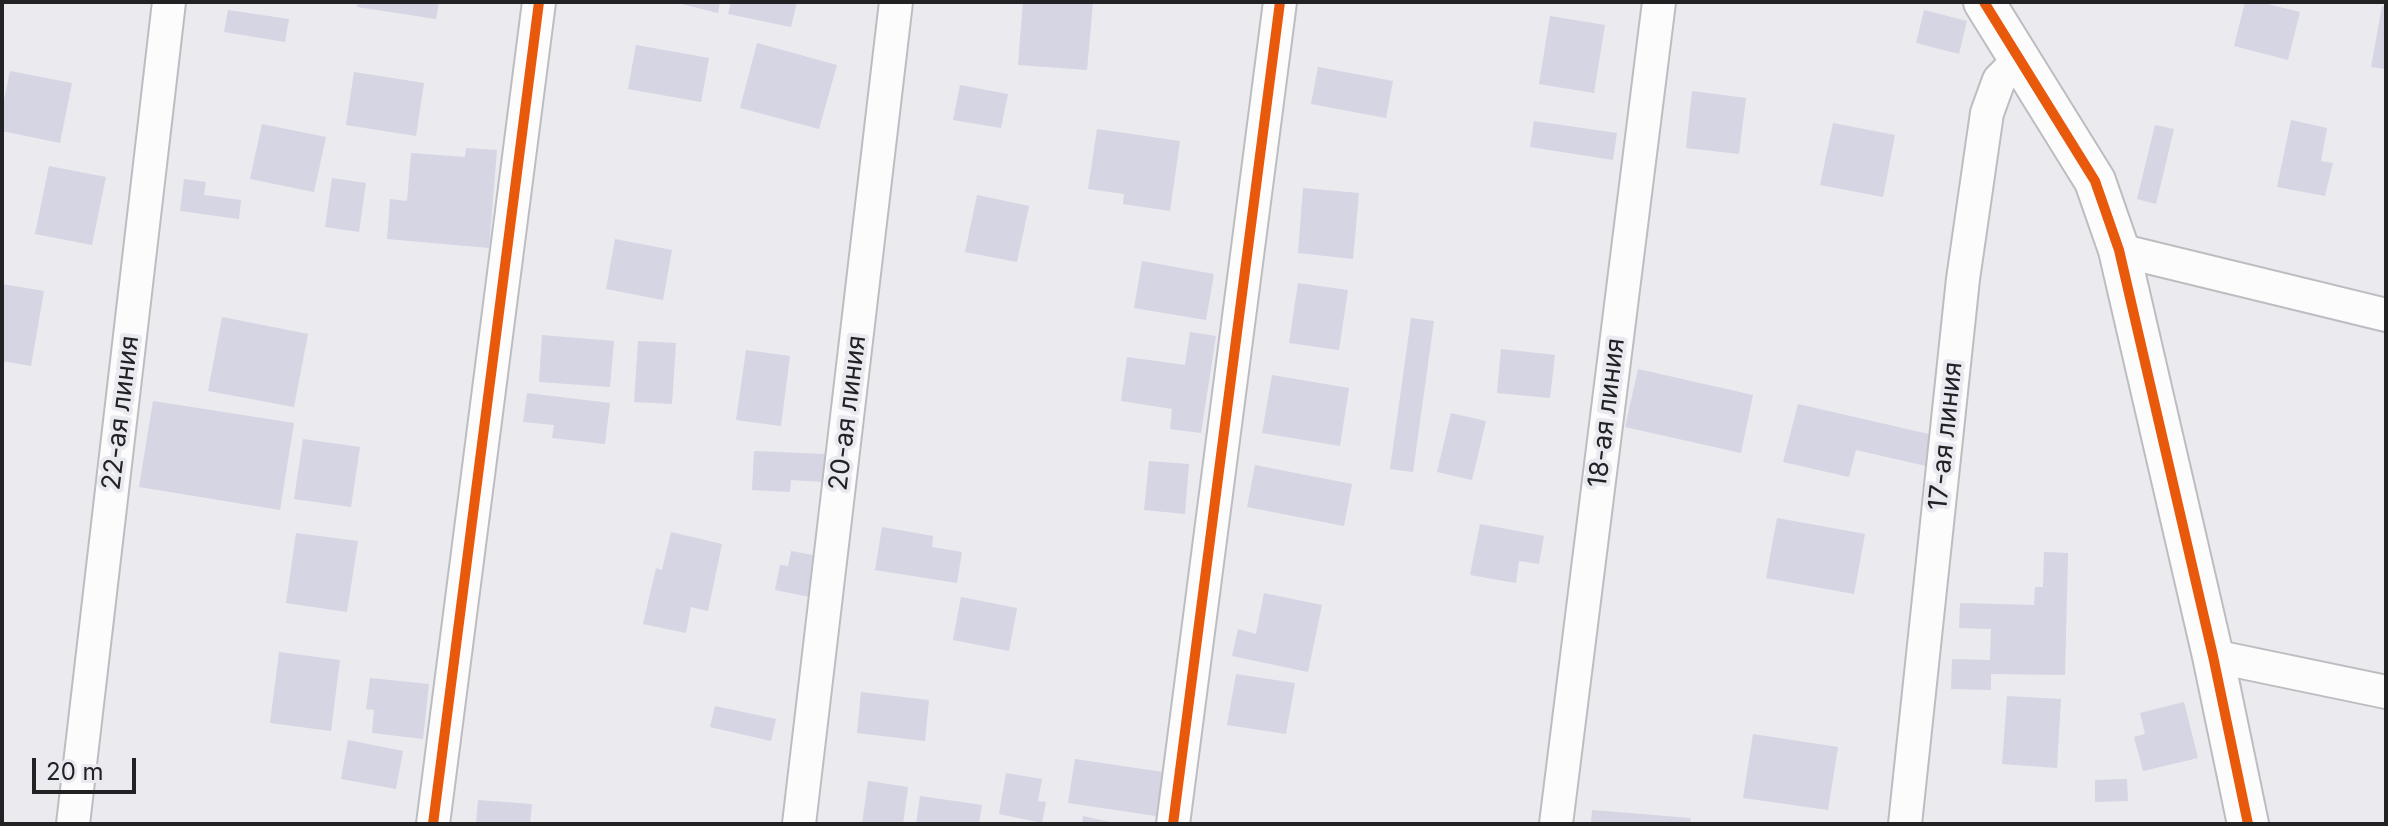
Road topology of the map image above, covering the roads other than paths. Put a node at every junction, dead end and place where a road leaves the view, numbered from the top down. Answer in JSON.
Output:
{"nodes":[{"id":1,"x":169,"y":2,"type":"edge"},
{"id":2,"x":539,"y":2,"type":"edge"},
{"id":3,"x":896,"y":2,"type":"edge"},
{"id":4,"x":1280,"y":2,"type":"edge"},
{"id":5,"x":1659,"y":2,"type":"edge"},
{"id":6,"x":1984,"y":2,"type":"edge"},
{"id":7,"x":2020,"y":59,"type":"junction"},
{"id":8,"x":2119,"y":250,"type":"junction"},
{"id":9,"x":2386,"y":315,"type":"edge"},
{"id":10,"x":2213,"y":656,"type":"junction"},
{"id":11,"x":2386,"y":692,"type":"edge"},
{"id":12,"x":73,"y":824,"type":"edge"},
{"id":13,"x":433,"y":824,"type":"edge"},
{"id":14,"x":799,"y":824,"type":"edge"},
{"id":15,"x":1173,"y":824,"type":"edge"},
{"id":16,"x":1556,"y":824,"type":"edge"},
{"id":17,"x":1905,"y":824,"type":"edge"},
{"id":18,"x":2248,"y":824,"type":"edge"}],
"edges":[{"from":1,"to":12,"type":"street","name":"22-ая линия"},
{"from":2,"to":13,"type":"street"},
{"from":3,"to":14,"type":"street","name":"20-ая линия"},
{"from":4,"to":15,"type":"street"},
{"from":5,"to":16,"type":"street","name":"18-ая линия"},
{"from":6,"to":7,"type":"street"},
{"from":7,"to":8,"type":"street"},
{"from":7,"to":17,"type":"street","name":"17-ая линия"},
{"from":8,"to":9,"type":"street"},
{"from":8,"to":10,"type":"street"},
{"from":10,"to":11,"type":"street"},
{"from":10,"to":18,"type":"street"}]}
